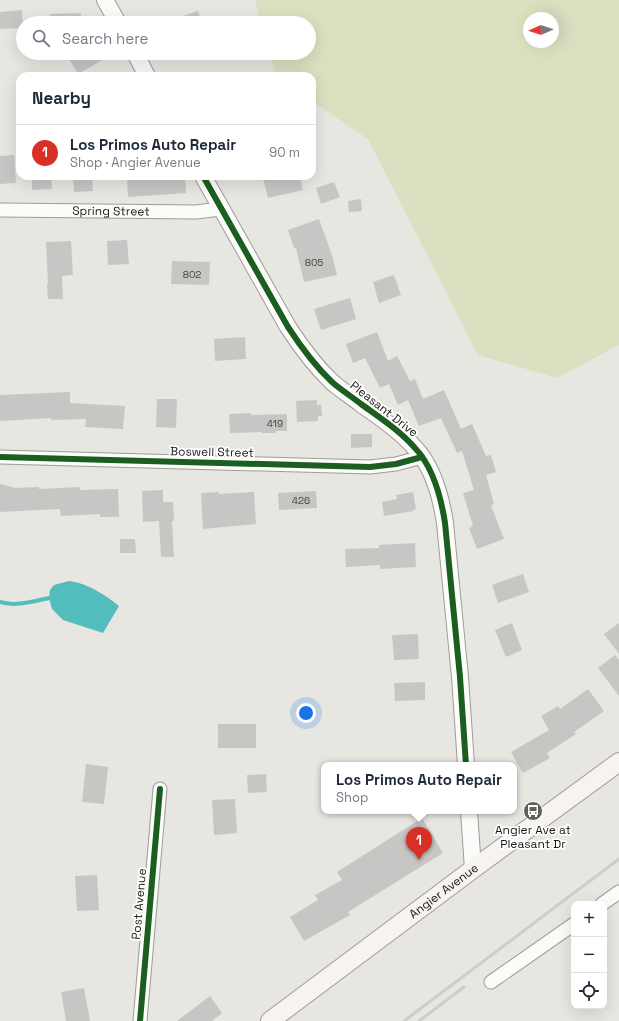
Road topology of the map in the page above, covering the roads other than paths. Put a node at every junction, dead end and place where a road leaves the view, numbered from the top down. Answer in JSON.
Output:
{"nodes":[{"id":1,"x":105,"y":0,"type":"edge"},
{"id":2,"x":114,"y":16,"type":"edge"},
{"id":3,"x":139,"y":60,"type":"edge"},
{"id":4,"x":146,"y":72,"type":"edge"},
{"id":5,"x":205,"y":180,"type":"edge"},
{"id":6,"x":0,"y":210,"type":"edge"},
{"id":7,"x":222,"y":210,"type":"junction"},
{"id":8,"x":0,"y":457,"type":"edge"},
{"id":9,"x":422,"y":457,"type":"junction"},
{"id":10,"x":466,"y":762,"type":"edge"},
{"id":11,"x":619,"y":762,"type":"edge"},
{"id":12,"x":160,"y":789,"type":"dead end"},
{"id":13,"x":469,"y":814,"type":"edge"},
{"id":14,"x":473,"y":869,"type":"junction"},
{"id":15,"x":619,"y":892,"type":"edge"},
{"id":16,"x":606,"y":901,"type":"edge"},
{"id":17,"x":571,"y":926,"type":"edge"},
{"id":18,"x":492,"y":982,"type":"dead end"},
{"id":19,"x":140,"y":1021,"type":"edge"},
{"id":20,"x":270,"y":1021,"type":"edge"}],
"edges":[{"from":1,"to":2,"type":"street"},
{"from":3,"to":4,"type":"street"},
{"from":5,"to":7,"type":"street","name":"Pleasant Drive"},
{"from":6,"to":7,"type":"street","name":"Spring Street"},
{"from":7,"to":9,"type":"street","name":"Pleasant Drive"},
{"from":8,"to":9,"type":"street","name":"Boswell Street"},
{"from":9,"to":10,"type":"street","name":"Pleasant Drive"},
{"from":11,"to":14,"type":"main road","name":"Angier Avenue"},
{"from":12,"to":19,"type":"street","name":"Post Avenue"},
{"from":13,"to":14,"type":"street"},
{"from":14,"to":20,"type":"main road","name":"Angier Avenue"},
{"from":15,"to":16,"type":"street"},
{"from":17,"to":18,"type":"street"}]}
